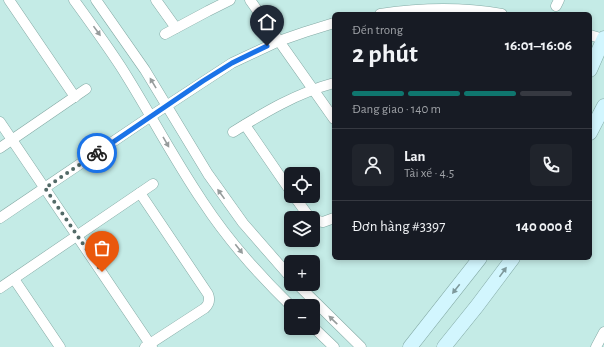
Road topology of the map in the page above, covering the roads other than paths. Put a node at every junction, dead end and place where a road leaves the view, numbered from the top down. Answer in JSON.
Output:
{"nodes":[{"id":1,"x":9,"y":0,"type":"edge"},
{"id":2,"x":74,"y":0,"type":"edge"},
{"id":3,"x":96,"y":0,"type":"edge"},
{"id":4,"x":156,"y":0,"type":"edge"},
{"id":5,"x":230,"y":0,"type":"edge"},
{"id":6,"x":250,"y":0,"type":"edge"},
{"id":7,"x":415,"y":8,"type":"edge"},
{"id":8,"x":392,"y":12,"type":"edge"},
{"id":9,"x":486,"y":12,"type":"edge"},
{"id":10,"x":332,"y":24,"type":"edge"},
{"id":11,"x":176,"y":28,"type":"junction"},
{"id":12,"x":165,"y":34,"type":"dead end"},
{"id":13,"x":600,"y":38,"type":"edge"},
{"id":14,"x":279,"y":41,"type":"junction"},
{"id":15,"x":592,"y":64,"type":"edge"},
{"id":16,"x":332,"y":84,"type":"edge"},
{"id":17,"x":86,"y":89,"type":"dead end"},
{"id":18,"x":313,"y":90,"type":"junction"},
{"id":19,"x":75,"y":97,"type":"junction"},
{"id":20,"x":167,"y":105,"type":"junction"},
{"id":21,"x":604,"y":106,"type":"edge"},
{"id":22,"x":151,"y":116,"type":"junction"},
{"id":23,"x":332,"y":116,"type":"edge"},
{"id":24,"x":0,"y":122,"type":"edge"},
{"id":25,"x":245,"y":125,"type":"junction"},
{"id":26,"x":592,"y":129,"type":"edge"},
{"id":27,"x":233,"y":132,"type":"dead end"},
{"id":28,"x":12,"y":140,"type":"junction"},
{"id":29,"x":0,"y":148,"type":"edge"},
{"id":30,"x":284,"y":182,"type":"edge"},
{"id":31,"x":153,"y":184,"type":"dead end"},
{"id":32,"x":45,"y":188,"type":"junction"},
{"id":33,"x":140,"y":193,"type":"junction"},
{"id":34,"x":0,"y":218,"type":"edge"},
{"id":35,"x":332,"y":219,"type":"edge"},
{"id":36,"x":320,"y":221,"type":"edge"},
{"id":37,"x":77,"y":236,"type":"junction"},
{"id":38,"x":478,"y":260,"type":"edge"},
{"id":39,"x":512,"y":260,"type":"edge"},
{"id":40,"x":284,"y":270,"type":"edge"},
{"id":41,"x":14,"y":279,"type":"junction"},
{"id":42,"x":0,"y":288,"type":"edge"},
{"id":43,"x":304,"y":291,"type":"edge"},
{"id":44,"x":285,"y":299,"type":"edge"},
{"id":45,"x":604,"y":332,"type":"edge"},
{"id":46,"x":320,"y":334,"type":"edge"},
{"id":47,"x":149,"y":346,"type":"edge"},
{"id":48,"x":60,"y":347,"type":"edge"},
{"id":49,"x":334,"y":347,"type":"edge"},
{"id":50,"x":361,"y":347,"type":"edge"},
{"id":51,"x":410,"y":347,"type":"edge"},
{"id":52,"x":444,"y":347,"type":"edge"},
{"id":53,"x":596,"y":347,"type":"edge"}],
"edges":[{"from":1,"to":19,"type":"street"},
{"from":2,"to":22,"type":"street","one_way":true},
{"from":20,"to":3,"type":"street","one_way":true},
{"from":4,"to":11,"type":"street"},
{"from":5,"to":11,"type":"street"},
{"from":6,"to":14,"type":"street"},
{"from":7,"to":8,"type":"street"},
{"from":7,"to":9,"type":"street"},
{"from":10,"to":14,"type":"street"},
{"from":11,"to":12,"type":"street"},
{"from":13,"to":15,"type":"street"},
{"from":14,"to":18,"type":"street"},
{"from":14,"to":20,"type":"street"},
{"from":16,"to":18,"type":"street"},
{"from":17,"to":19,"type":"street"},
{"from":18,"to":23,"type":"street"},
{"from":18,"to":25,"type":"street"},
{"from":19,"to":28,"type":"street"},
{"from":20,"to":22,"type":"street"},
{"from":40,"to":20,"type":"street","one_way":true},
{"from":21,"to":26,"type":"street"},
{"from":22,"to":32,"type":"street"},
{"from":22,"to":44,"type":"street","one_way":true},
{"from":24,"to":28,"type":"street"},
{"from":25,"to":27,"type":"street"},
{"from":25,"to":30,"type":"street"},
{"from":28,"to":29,"type":"street"},
{"from":28,"to":32,"type":"street"},
{"from":31,"to":33,"type":"street"},
{"from":32,"to":34,"type":"street"},
{"from":32,"to":37,"type":"street"},
{"from":33,"to":37,"type":"street"},
{"from":33,"to":47,"type":"street"},
{"from":35,"to":36,"type":"street"},
{"from":37,"to":41,"type":"street"},
{"from":37,"to":47,"type":"street"},
{"from":38,"to":51,"type":"street","one_way":true},
{"from":52,"to":39,"type":"street","one_way":true},
{"from":41,"to":42,"type":"street"},
{"from":41,"to":48,"type":"street"},
{"from":50,"to":43,"type":"street","one_way":true},
{"from":45,"to":53,"type":"street"},
{"from":46,"to":49,"type":"street"}]}
